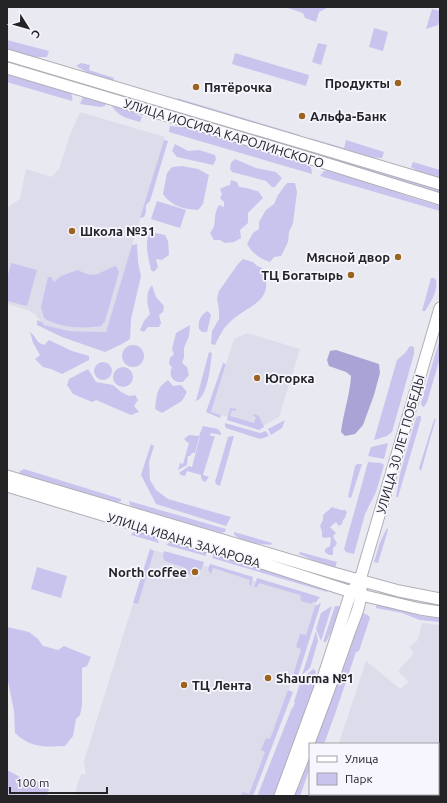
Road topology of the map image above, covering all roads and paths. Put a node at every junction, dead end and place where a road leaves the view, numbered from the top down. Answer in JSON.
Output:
{"nodes":[{"id":1,"x":7,"y":55,"type":"edge"},
{"id":2,"x":7,"y":68,"type":"edge"},
{"id":3,"x":440,"y":184,"type":"edge"},
{"id":4,"x":440,"y":199,"type":"edge"},
{"id":5,"x":440,"y":308,"type":"edge"},
{"id":6,"x":7,"y":476,"type":"edge"},
{"id":7,"x":7,"y":486,"type":"edge"},
{"id":8,"x":360,"y":580,"type":"junction"},
{"id":9,"x":356,"y":593,"type":"junction"},
{"id":10,"x":440,"y":599,"type":"edge"},
{"id":11,"x":440,"y":612,"type":"edge"},
{"id":12,"x":280,"y":796,"type":"edge"},
{"id":13,"x":288,"y":796,"type":"edge"}],
"edges":[{"from":1,"to":3,"type":"main road","name":"УЛИЦА ИОСИФА КАРОЛИНСКОГО"},
{"from":2,"to":4,"type":"main road","name":"УЛИЦА ИОСИФА КАРОЛИНСКОГО"},
{"from":5,"to":8,"type":"main road","name":"УЛИЦА 30 ЛЕТ ПОБЕДЫ"},
{"from":6,"to":8,"type":"main road","name":"УЛИЦА ИВАНА ЗАХАРОВА"},
{"from":7,"to":9,"type":"main road","name":"УЛИЦА ИВАНА ЗАХАРОВА"},
{"from":8,"to":9,"type":"main road","name":"УЛИЦА 30 ЛЕТ ПОБЕДЫ"},
{"from":8,"to":10,"type":"main road","name":"УЛИЦА ИВАНА ЗАХАРОВА"},
{"from":9,"to":11,"type":"main road","name":"УЛИЦА ИВАНА ЗАХАРОВА"},
{"from":9,"to":12,"type":"main road","name":"УЛИЦА 30 ЛЕТ ПОБЕДЫ"},
{"from":9,"to":13,"type":"main road","name":"УЛИЦА 30 ЛЕТ ПОБЕДЫ"}]}
